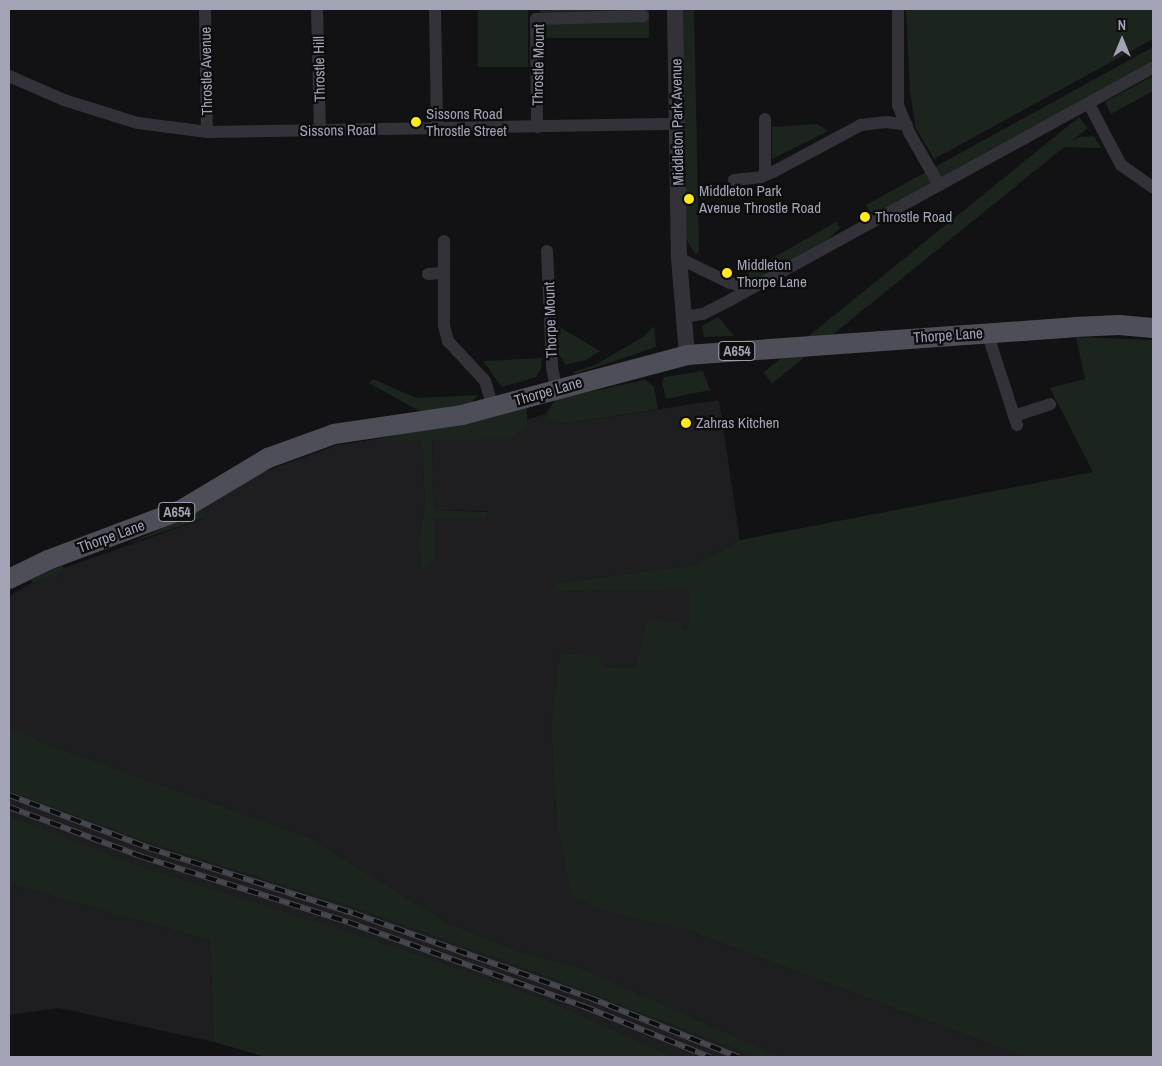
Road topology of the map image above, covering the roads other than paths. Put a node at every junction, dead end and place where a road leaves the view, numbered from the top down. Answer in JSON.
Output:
{"nodes":[{"id":1,"x":205,"y":9,"type":"edge"},
{"id":2,"x":318,"y":9,"type":"edge"},
{"id":3,"x":435,"y":9,"type":"edge"},
{"id":4,"x":675,"y":9,"type":"edge"},
{"id":5,"x":898,"y":9,"type":"edge"},
{"id":6,"x":643,"y":16,"type":"dead end"},
{"id":7,"x":1153,"y":68,"type":"edge"},
{"id":8,"x":9,"y":76,"type":"edge"},
{"id":9,"x":1089,"y":104,"type":"junction"},
{"id":10,"x":765,"y":119,"type":"dead end"},
{"id":11,"x":677,"y":124,"type":"junction"},
{"id":12,"x":907,"y":125,"type":"junction"},
{"id":13,"x":537,"y":126,"type":"junction"},
{"id":14,"x":437,"y":128,"type":"junction"},
{"id":15,"x":320,"y":130,"type":"junction"},
{"id":16,"x":207,"y":132,"type":"junction"},
{"id":17,"x":765,"y":175,"type":"junction"},
{"id":18,"x":734,"y":180,"type":"dead end"},
{"id":19,"x":940,"y":185,"type":"junction"},
{"id":20,"x":1153,"y":187,"type":"edge"},
{"id":21,"x":444,"y":241,"type":"dead end"},
{"id":22,"x":547,"y":251,"type":"dead end"},
{"id":23,"x":679,"y":258,"type":"junction"},
{"id":24,"x":444,"y":273,"type":"junction"},
{"id":25,"x":428,"y":274,"type":"dead end"},
{"id":26,"x":751,"y":288,"type":"junction"},
{"id":27,"x":683,"y":317,"type":"junction"},
{"id":28,"x":1153,"y":328,"type":"edge"},
{"id":29,"x":987,"y":332,"type":"junction"},
{"id":30,"x":687,"y":355,"type":"junction"},
{"id":31,"x":556,"y":388,"type":"junction"},
{"id":32,"x":1050,"y":404,"type":"dead end"},
{"id":33,"x":493,"y":406,"type":"junction"},
{"id":34,"x":9,"y":579,"type":"edge"}],
"edges":[{"from":1,"to":16,"type":"street","name":"Throstle Avenue"},
{"from":2,"to":15,"type":"street","name":"Throstle Hill"},
{"from":3,"to":14,"type":"street"},
{"from":4,"to":11,"type":"street","name":"Middleton Park Avenue"},
{"from":5,"to":12,"type":"street"},
{"from":6,"to":13,"type":"street","name":"Throstle Mount"},
{"from":7,"to":9,"type":"street"},
{"from":8,"to":16,"type":"street","name":"Sissons Road"},
{"from":9,"to":19,"type":"street"},
{"from":9,"to":20,"type":"street"},
{"from":10,"to":17,"type":"street"},
{"from":11,"to":13,"type":"street","name":"Sissons Road"},
{"from":11,"to":23,"type":"street","name":"Middleton Park Avenue"},
{"from":12,"to":17,"type":"street"},
{"from":12,"to":19,"type":"street"},
{"from":13,"to":14,"type":"street","name":"Sissons Road"},
{"from":14,"to":15,"type":"street","name":"Sissons Road"},
{"from":15,"to":16,"type":"street","name":"Sissons Road"},
{"from":17,"to":18,"type":"street"},
{"from":19,"to":26,"type":"street"},
{"from":21,"to":24,"type":"street"},
{"from":22,"to":31,"type":"street","name":"Thorpe Mount"},
{"from":23,"to":26,"type":"street"},
{"from":23,"to":27,"type":"street","name":"Middleton Park Avenue"},
{"from":24,"to":25,"type":"street"},
{"from":24,"to":33,"type":"street"},
{"from":26,"to":27,"type":"street"},
{"from":27,"to":30,"type":"street","name":"Middleton Park Avenue"},
{"from":28,"to":29,"type":"main road","name":"Thorpe Lane","number":"A654"},
{"from":29,"to":30,"type":"main road","name":"Thorpe Lane","number":"A654"},
{"from":29,"to":32,"type":"street"},
{"from":30,"to":31,"type":"main road","name":"Thorpe Lane","number":"A654"},
{"from":31,"to":33,"type":"main road","name":"Thorpe Lane","number":"A654"},
{"from":33,"to":34,"type":"main road","name":"Thorpe Lane","number":"A654"}]}
